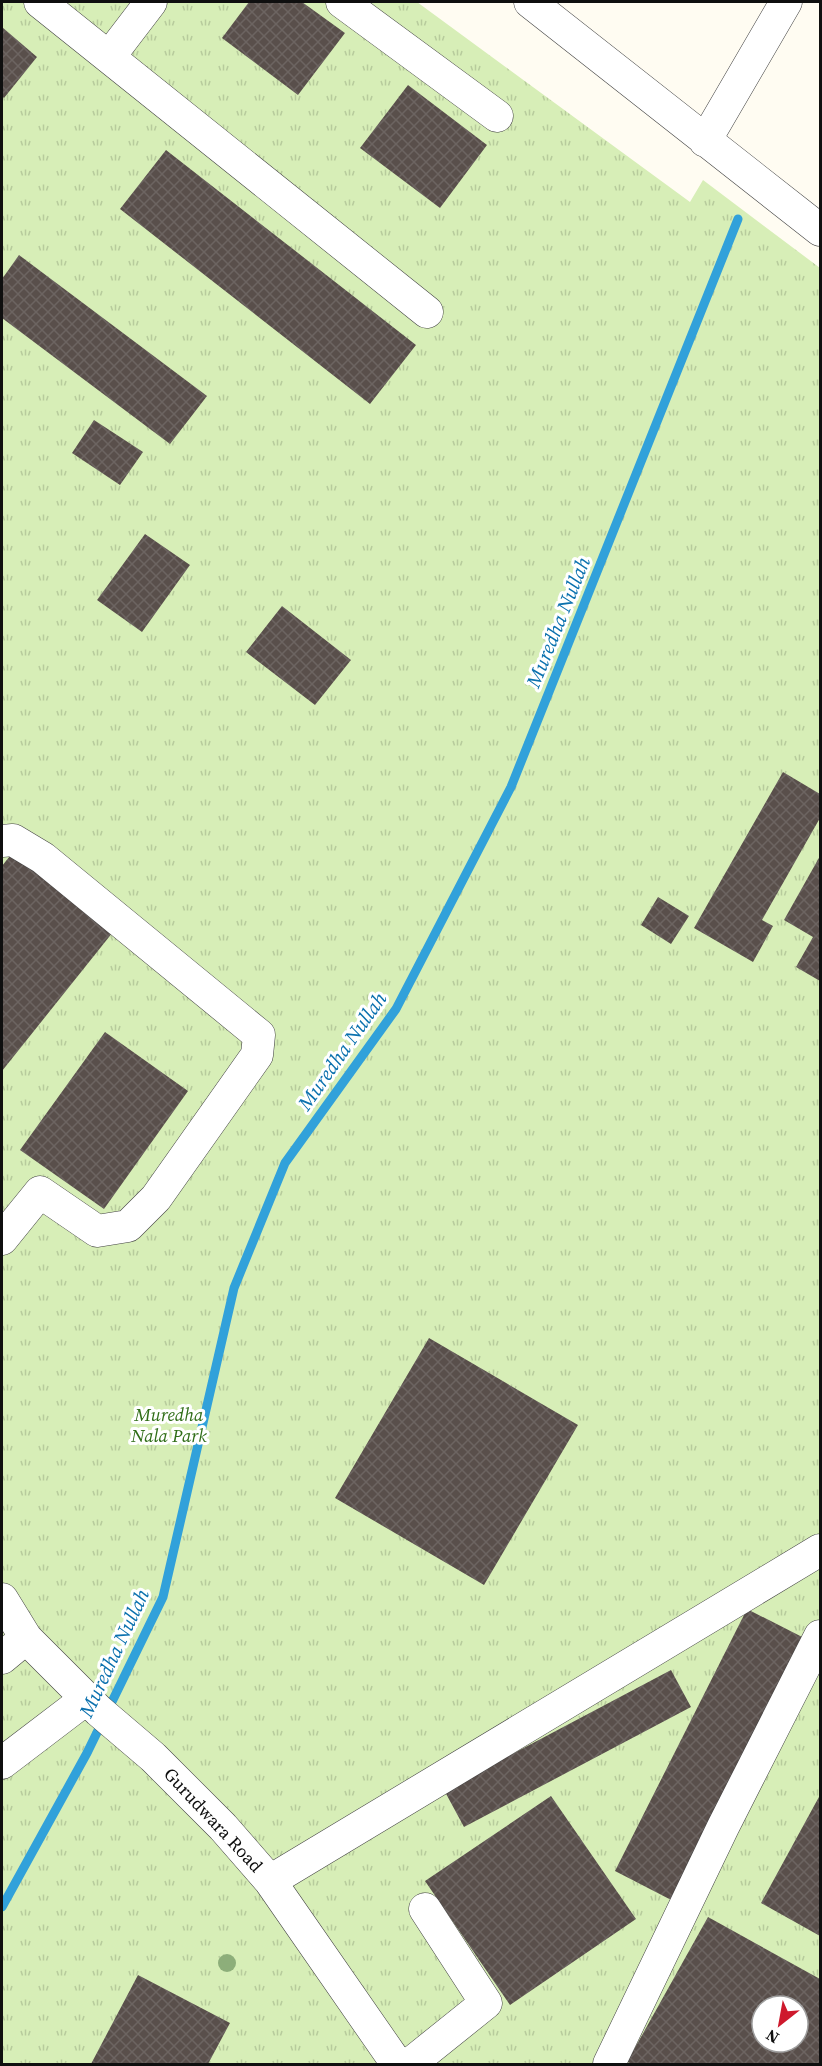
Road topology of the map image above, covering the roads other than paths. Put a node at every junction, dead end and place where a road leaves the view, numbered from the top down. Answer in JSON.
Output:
{"nodes":[{"id":1,"x":40,"y":2,"type":"edge"},
{"id":2,"x":151,"y":2,"type":"edge"},
{"id":3,"x":342,"y":2,"type":"edge"},
{"id":4,"x":530,"y":2,"type":"edge"},
{"id":5,"x":786,"y":2,"type":"edge"},
{"id":6,"x":109,"y":57,"type":"junction"},
{"id":7,"x":497,"y":116,"type":"dead end"},
{"id":8,"x":705,"y":141,"type":"junction"},
{"id":9,"x":820,"y":230,"type":"edge"},
{"id":10,"x":427,"y":312,"type":"dead end"},
{"id":11,"x":2,"y":842,"type":"edge"},
{"id":12,"x":2,"y":1239,"type":"edge"},
{"id":13,"x":820,"y":1550,"type":"edge"},
{"id":14,"x":2,"y":1599,"type":"edge"},
{"id":15,"x":820,"y":1636,"type":"edge"},
{"id":16,"x":26,"y":1638,"type":"junction"},
{"id":17,"x":2,"y":1658,"type":"edge"},
{"id":18,"x":813,"y":1668,"type":"edge"},
{"id":19,"x":92,"y":1705,"type":"junction"},
{"id":20,"x":2,"y":1763,"type":"edge"},
{"id":21,"x":270,"y":1881,"type":"junction"},
{"id":22,"x":425,"y":1909,"type":"dead end"},
{"id":23,"x":397,"y":2064,"type":"edge"},
{"id":24,"x":410,"y":2064,"type":"edge"},
{"id":25,"x":609,"y":2064,"type":"edge"}],
"edges":[{"from":1,"to":6,"type":"street"},
{"from":2,"to":6,"type":"street"},
{"from":3,"to":7,"type":"street"},
{"from":4,"to":8,"type":"street"},
{"from":5,"to":8,"type":"street"},
{"from":6,"to":10,"type":"street"},
{"from":8,"to":9,"type":"street"},
{"from":11,"to":12,"type":"street"},
{"from":13,"to":21,"type":"street"},
{"from":14,"to":16,"type":"street","name":"Gurudwara Road"},
{"from":15,"to":18,"type":"street"},
{"from":16,"to":17,"type":"street"},
{"from":16,"to":19,"type":"street","name":"Gurudwara Road"},
{"from":18,"to":25,"type":"street"},
{"from":19,"to":20,"type":"street"},
{"from":19,"to":21,"type":"street","name":"Gurudwara Road"},
{"from":21,"to":23,"type":"street","name":"Gurudwara Road"},
{"from":22,"to":24,"type":"street"}]}
